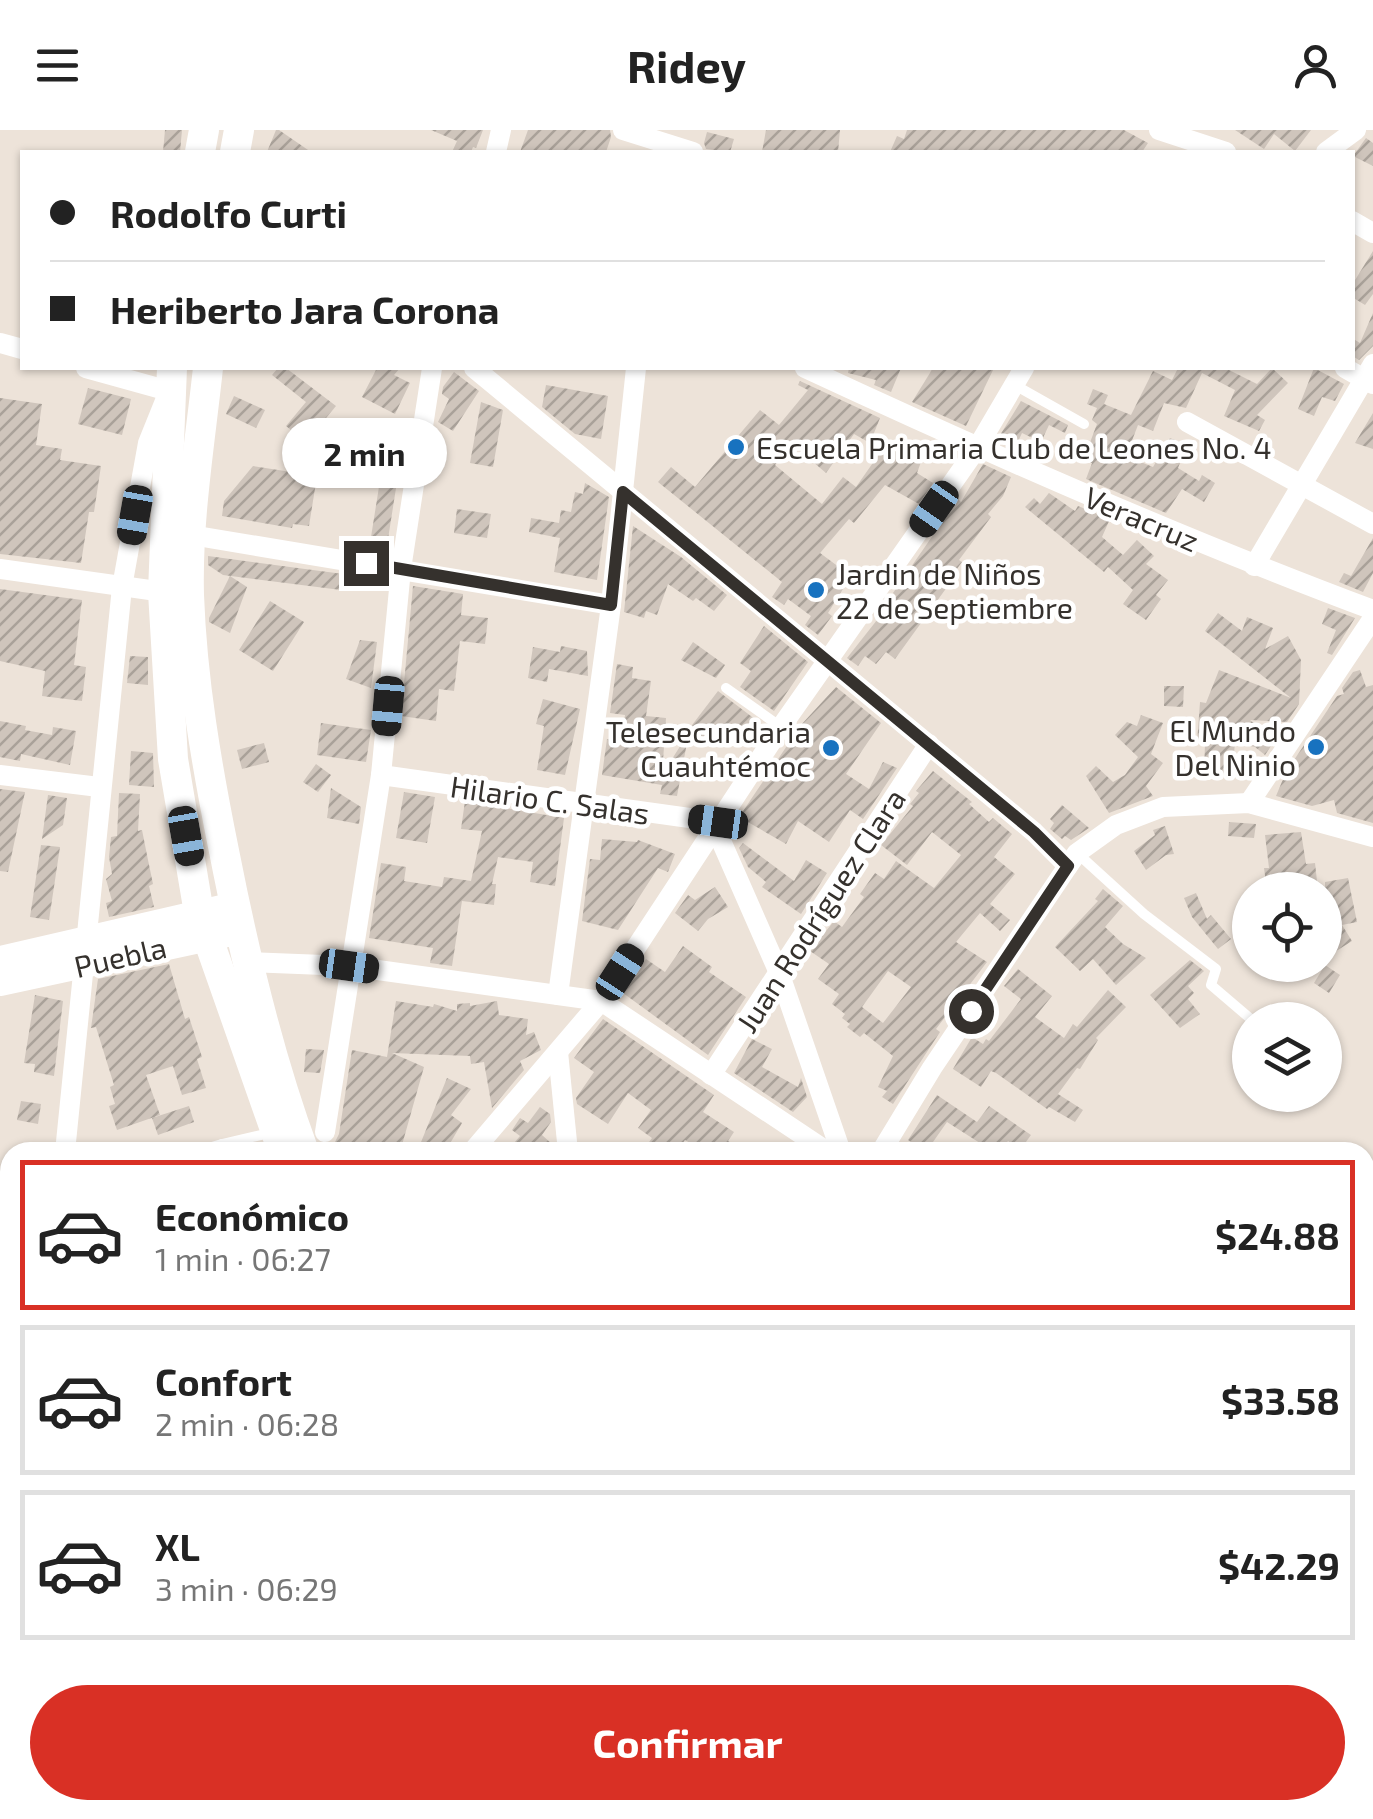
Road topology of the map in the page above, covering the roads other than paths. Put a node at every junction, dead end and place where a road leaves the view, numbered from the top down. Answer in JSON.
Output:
{"nodes":[{"id":1,"x":623,"y":130,"type":"edge"},
{"id":2,"x":1159,"y":130,"type":"edge"},
{"id":3,"x":1356,"y":130,"type":"edge"},
{"id":4,"x":1181,"y":140,"type":"edge"},
{"id":5,"x":667,"y":142,"type":"edge"},
{"id":6,"x":1218,"y":150,"type":"edge"},
{"id":7,"x":1329,"y":150,"type":"edge"},
{"id":8,"x":101,"y":370,"type":"edge"},
{"id":9,"x":208,"y":370,"type":"edge"},
{"id":10,"x":432,"y":370,"type":"edge"},
{"id":11,"x":476,"y":370,"type":"edge"},
{"id":12,"x":636,"y":370,"type":"edge"},
{"id":13,"x":810,"y":370,"type":"edge"},
{"id":14,"x":1364,"y":373,"type":"edge"},
{"id":15,"x":1019,"y":376,"type":"edge"},
{"id":16,"x":170,"y":379,"type":"edge"},
{"id":17,"x":1187,"y":422,"type":"dead end"},
{"id":18,"x":1084,"y":424,"type":"dead end"},
{"id":19,"x":977,"y":448,"type":"junction"},
{"id":20,"x":1300,"y":486,"type":"junction"},
{"id":21,"x":623,"y":492,"type":"junction"},
{"id":22,"x":1373,"y":524,"type":"edge"},
{"id":23,"x":190,"y":535,"type":"junction"},
{"id":24,"x":1254,"y":566,"type":"junction"},
{"id":25,"x":0,"y":569,"type":"edge"},
{"id":26,"x":401,"y":569,"type":"junction"},
{"id":27,"x":122,"y":587,"type":"junction"},
{"id":28,"x":176,"y":594,"type":"junction"},
{"id":29,"x":611,"y":605,"type":"junction"},
{"id":30,"x":1373,"y":610,"type":"edge"},
{"id":31,"x":1373,"y":618,"type":"edge"},
{"id":32,"x":1373,"y":645,"type":"edge"},
{"id":33,"x":1350,"y":657,"type":"junction"},
{"id":34,"x":827,"y":660,"type":"junction"},
{"id":35,"x":726,"y":688,"type":"dead end"},
{"id":36,"x":781,"y":726,"type":"junction"},
{"id":37,"x":929,"y":744,"type":"junction"},
{"id":38,"x":0,"y":775,"type":"edge"},
{"id":39,"x":382,"y":775,"type":"junction"},
{"id":40,"x":99,"y":787,"type":"junction"},
{"id":41,"x":584,"y":803,"type":"junction"},
{"id":42,"x":1249,"y":803,"type":"junction"},
{"id":43,"x":716,"y":824,"type":"junction"},
{"id":44,"x":1373,"y":838,"type":"edge"},
{"id":45,"x":1073,"y":860,"type":"junction"},
{"id":46,"x":238,"y":918,"type":"junction"},
{"id":47,"x":203,"y":925,"type":"junction"},
{"id":48,"x":86,"y":953,"type":"junction"},
{"id":49,"x":0,"y":960,"type":"edge"},
{"id":50,"x":247,"y":962,"type":"junction"},
{"id":51,"x":349,"y":966,"type":"junction"},
{"id":52,"x":780,"y":976,"type":"junction"},
{"id":53,"x":0,"y":982,"type":"edge"},
{"id":54,"x":558,"y":995,"type":"junction"},
{"id":55,"x":601,"y":1002,"type":"junction"},
{"id":56,"x":1232,"y":1003,"type":"edge"},
{"id":57,"x":558,"y":1052,"type":"junction"},
{"id":58,"x":711,"y":1076,"type":"junction"},
{"id":59,"x":296,"y":1139,"type":"edge"},
{"id":60,"x":66,"y":1142,"type":"edge"},
{"id":61,"x":481,"y":1142,"type":"edge"},
{"id":62,"x":567,"y":1142,"type":"edge"},
{"id":63,"x":813,"y":1142,"type":"edge"},
{"id":64,"x":838,"y":1142,"type":"edge"},
{"id":65,"x":887,"y":1142,"type":"edge"}],
"edges":[{"from":1,"to":5,"type":"street"},
{"from":2,"to":4,"type":"street"},
{"from":3,"to":7,"type":"street"},
{"from":4,"to":6,"type":"street"},
{"from":8,"to":16,"type":"street"},
{"from":9,"to":23,"type":"main road"},
{"from":10,"to":26,"type":"street"},
{"from":11,"to":21,"type":"street"},
{"from":12,"to":21,"type":"street"},
{"from":13,"to":19,"type":"street","name":"Veracruz"},
{"from":14,"to":20,"type":"street"},
{"from":15,"to":18,"type":"lane"},
{"from":15,"to":19,"type":"street"},
{"from":16,"to":27,"type":"street"},
{"from":16,"to":28,"type":"main road"},
{"from":17,"to":20,"type":"street"},
{"from":19,"to":24,"type":"street","name":"Veracruz"},
{"from":19,"to":34,"type":"street"},
{"from":20,"to":22,"type":"street"},
{"from":20,"to":24,"type":"street"},
{"from":21,"to":29,"type":"street"},
{"from":21,"to":34,"type":"street"},
{"from":23,"to":26,"type":"street"},
{"from":23,"to":28,"type":"main road"},
{"from":24,"to":30,"type":"street","name":"Veracruz"},
{"from":25,"to":27,"type":"street"},
{"from":26,"to":29,"type":"street"},
{"from":26,"to":39,"type":"street"},
{"from":27,"to":28,"type":"street"},
{"from":27,"to":40,"type":"street"},
{"from":28,"to":46,"type":"main road"},
{"from":28,"to":47,"type":"main road"},
{"from":29,"to":41,"type":"street"},
{"from":31,"to":33,"type":"street"},
{"from":32,"to":33,"type":"street"},
{"from":33,"to":42,"type":"street"},
{"from":34,"to":36,"type":"street"},
{"from":34,"to":37,"type":"street"},
{"from":35,"to":36,"type":"lane"},
{"from":36,"to":43,"type":"street"},
{"from":37,"to":45,"type":"street"},
{"from":37,"to":52,"type":"street","name":"Juan Rodríguez Clara"},
{"from":38,"to":40,"type":"street"},
{"from":39,"to":41,"type":"street","name":"Hilario C. Salas"},
{"from":39,"to":51,"type":"street"},
{"from":40,"to":48,"type":"street"},
{"from":41,"to":43,"type":"street","name":"Hilario C. Salas"},
{"from":41,"to":54,"type":"street"},
{"from":42,"to":44,"type":"street"},
{"from":42,"to":45,"type":"street"},
{"from":43,"to":52,"type":"street"},
{"from":43,"to":55,"type":"street"},
{"from":45,"to":56,"type":"lane"},
{"from":45,"to":65,"type":"street"},
{"from":46,"to":47,"type":"main road","name":"Puebla"},
{"from":46,"to":50,"type":"main road"},
{"from":47,"to":48,"type":"main road","name":"Puebla"},
{"from":47,"to":59,"type":"main road"},
{"from":48,"to":49,"type":"main road","name":"Puebla"},
{"from":48,"to":53,"type":"main road","name":"Puebla"},
{"from":48,"to":60,"type":"street"},
{"from":50,"to":51,"type":"street"},
{"from":50,"to":59,"type":"main road"},
{"from":51,"to":54,"type":"street"},
{"from":51,"to":59,"type":"street"},
{"from":52,"to":58,"type":"street","name":"Juan Rodríguez Clara"},
{"from":52,"to":64,"type":"street"},
{"from":54,"to":55,"type":"street"},
{"from":55,"to":57,"type":"street"},
{"from":55,"to":58,"type":"street"},
{"from":57,"to":61,"type":"street"},
{"from":57,"to":62,"type":"street"},
{"from":58,"to":63,"type":"street"}]}
